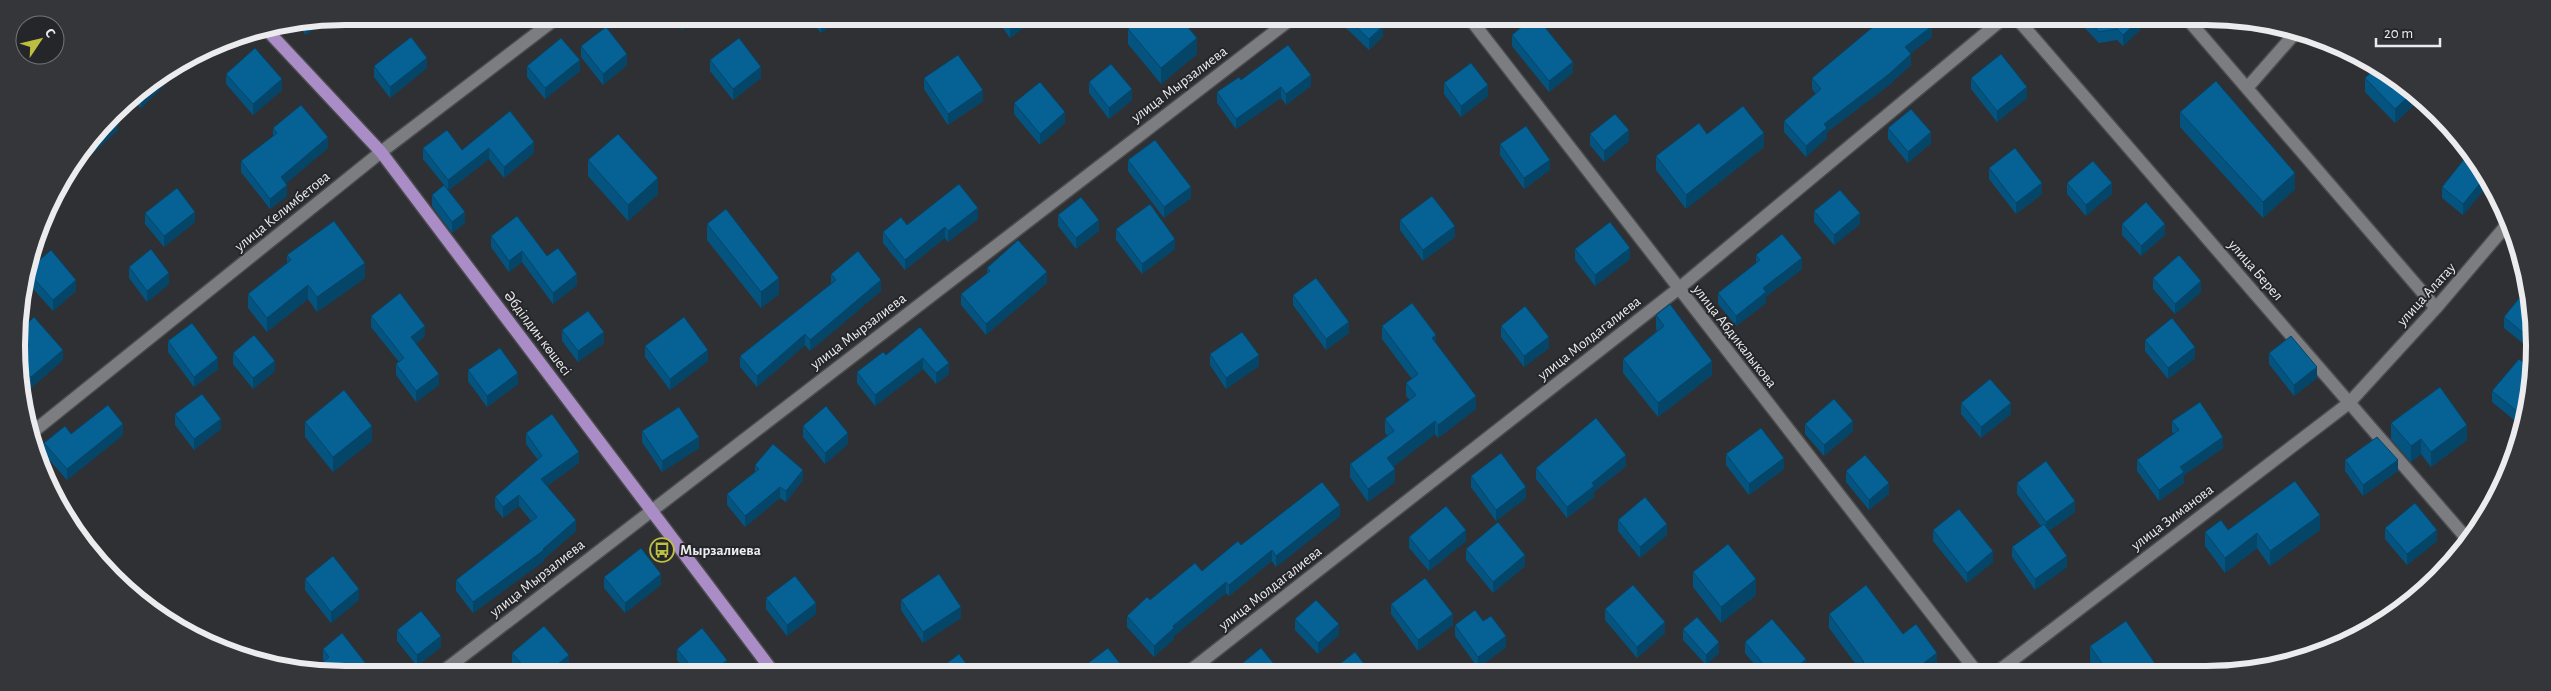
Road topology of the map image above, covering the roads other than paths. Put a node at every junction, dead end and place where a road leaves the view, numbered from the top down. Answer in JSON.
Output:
{"nodes":[{"id":1,"x":548,"y":25,"type":"edge"},
{"id":2,"x":1283,"y":25,"type":"edge"},
{"id":3,"x":1475,"y":25,"type":"edge"},
{"id":4,"x":1995,"y":25,"type":"edge"},
{"id":5,"x":2023,"y":25,"type":"edge"},
{"id":6,"x":2193,"y":25,"type":"edge"},
{"id":7,"x":271,"y":34,"type":"edge"},
{"id":8,"x":2292,"y":37,"type":"edge"},
{"id":9,"x":2247,"y":88,"type":"junction"},
{"id":10,"x":381,"y":152,"type":"junction"},
{"id":11,"x":2504,"y":228,"type":"edge"},
{"id":12,"x":1678,"y":289,"type":"junction"},
{"id":13,"x":2436,"y":308,"type":"junction"},
{"id":14,"x":2364,"y":385,"type":"joint"},
{"id":15,"x":2349,"y":403,"type":"junction"},
{"id":16,"x":36,"y":429,"type":"edge"},
{"id":17,"x":651,"y":509,"type":"junction"},
{"id":18,"x":2464,"y":535,"type":"edge"},
{"id":19,"x":450,"y":666,"type":"edge"},
{"id":20,"x":769,"y":666,"type":"edge"},
{"id":21,"x":1196,"y":666,"type":"edge"},
{"id":22,"x":1971,"y":666,"type":"edge"},
{"id":23,"x":2004,"y":666,"type":"edge"}],
"edges":[{"from":1,"to":10,"type":"street","name":"улица Келимбетова"},
{"from":2,"to":17,"type":"street","name":"улица Мырзалиева"},
{"from":3,"to":12,"type":"street","name":"улица Абдикалыкова"},
{"from":4,"to":12,"type":"street","name":"улица Молдагалиева"},
{"from":5,"to":15,"type":"street","name":"улица Берел"},
{"from":6,"to":9,"type":"street"},
{"from":7,"to":10,"type":"main road","name":"Әбділдин көшесі"},
{"from":8,"to":9,"type":"street"},
{"from":9,"to":13,"type":"street"},
{"from":10,"to":16,"type":"street","name":"улица Келимбетова"},
{"from":10,"to":17,"type":"main road","name":"Әбділдин көшесі"},
{"from":11,"to":13,"type":"street","name":"улица Алатау"},
{"from":12,"to":21,"type":"street","name":"улица Молдагалиева"},
{"from":12,"to":22,"type":"street","name":"улица Абдикалыкова"},
{"from":13,"to":14,"type":"street","name":"улица Алатау"},
{"from":14,"to":15,"type":"street","name":"улица Зиманова"},
{"from":15,"to":18,"type":"street","name":"улица Берел"},
{"from":15,"to":23,"type":"street","name":"улица Зиманова"},
{"from":17,"to":19,"type":"street","name":"улица Мырзалиева"},
{"from":17,"to":20,"type":"main road","name":"Әбділдин көшесі"}]}
